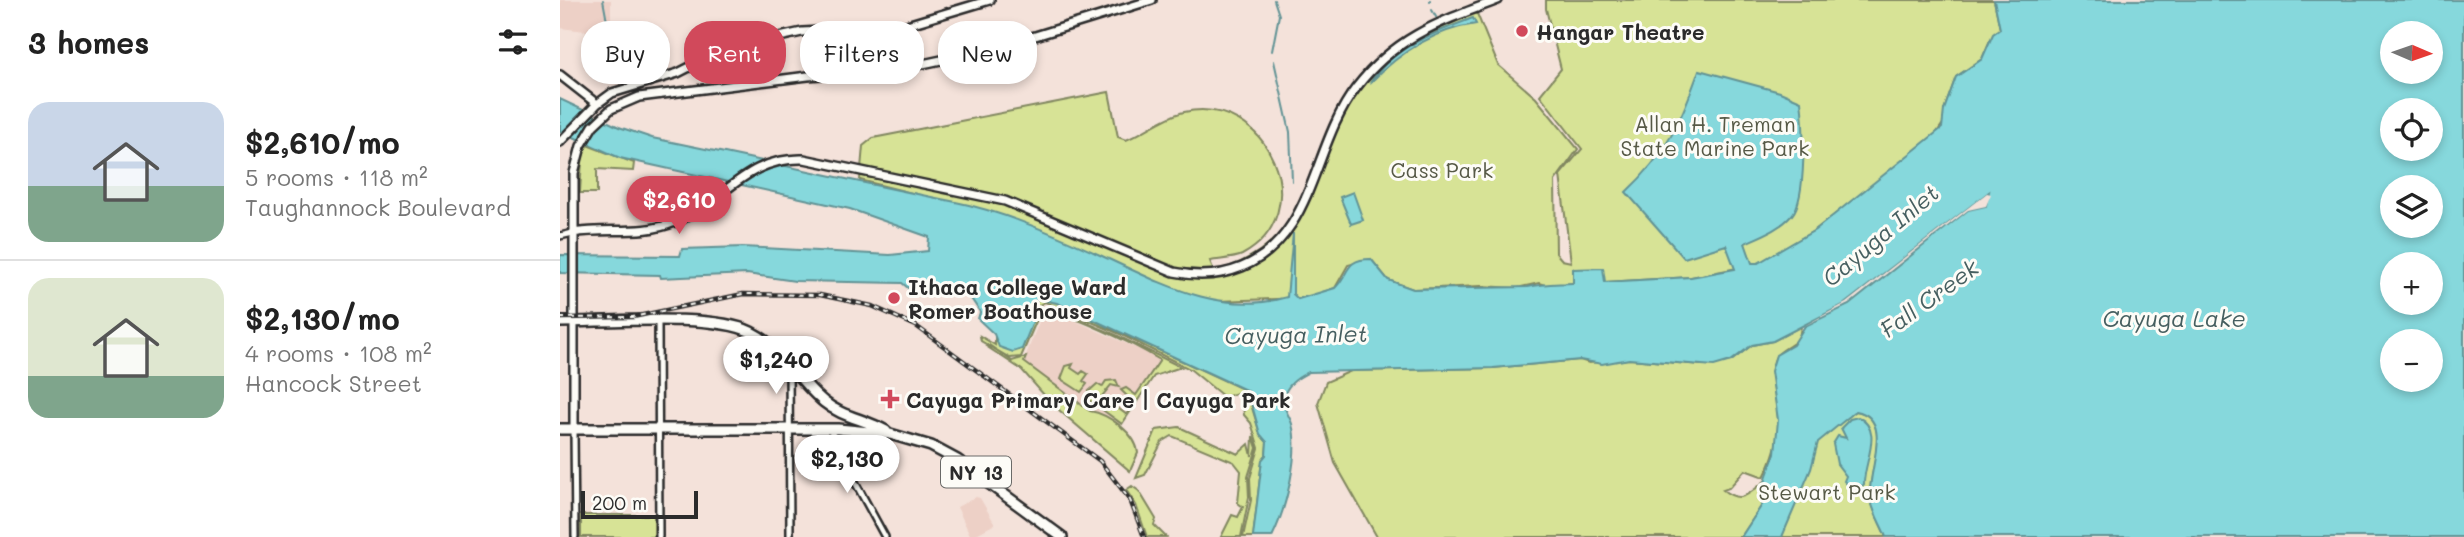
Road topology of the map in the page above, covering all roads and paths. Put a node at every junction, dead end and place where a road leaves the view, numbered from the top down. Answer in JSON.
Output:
{"nodes":[{"id":1,"x":990,"y":0,"type":"edge"},
{"id":2,"x":1152,"y":0,"type":"edge"},
{"id":3,"x":1498,"y":0,"type":"edge"},
{"id":4,"x":560,"y":75,"type":"edge"},
{"id":5,"x":594,"y":107,"type":"junction"},
{"id":6,"x":562,"y":139,"type":"edge"},
{"id":7,"x":573,"y":233,"type":"junction"},
{"id":8,"x":560,"y":236,"type":"edge"},
{"id":9,"x":560,"y":322,"type":"edge"},
{"id":10,"x":573,"y":322,"type":"junction"},
{"id":11,"x":658,"y":322,"type":"junction"},
{"id":12,"x":789,"y":363,"type":"junction"},
{"id":13,"x":560,"y":429,"type":"edge"},
{"id":14,"x":574,"y":429,"type":"junction"},
{"id":15,"x":659,"y":429,"type":"junction"},
{"id":16,"x":789,"y":429,"type":"junction"},
{"id":17,"x":831,"y":429,"type":"junction"},
{"id":18,"x":849,"y":429,"type":"junction"},
{"id":19,"x":890,"y":433,"type":"junction"},
{"id":20,"x":839,"y":443,"type":"junction"},
{"id":21,"x":575,"y":537,"type":"edge"},
{"id":22,"x":659,"y":537,"type":"edge"},
{"id":23,"x":790,"y":537,"type":"edge"},
{"id":24,"x":885,"y":537,"type":"edge"},
{"id":25,"x":1062,"y":537,"type":"edge"}],
"edges":[{"from":1,"to":5,"type":"main road"},
{"from":2,"to":7,"type":"main road"},
{"from":3,"to":7,"type":"main road"},
{"from":4,"to":5,"type":"main road"},
{"from":5,"to":6,"type":"main road"},
{"from":7,"to":8,"type":"street"},
{"from":7,"to":10,"type":"main road"},
{"from":9,"to":10,"type":"highway","number":"NY 13"},
{"from":10,"to":11,"type":"highway","number":"NY 13"},
{"from":10,"to":14,"type":"main road"},
{"from":11,"to":12,"type":"highway","number":"NY 13"},
{"from":11,"to":15,"type":"street"},
{"from":12,"to":16,"type":"street"},
{"from":12,"to":19,"type":"highway","number":"NY 13"},
{"from":13,"to":14,"type":"highway","number":"NY 13"},
{"from":14,"to":15,"type":"highway","number":"NY 13"},
{"from":14,"to":21,"type":"street"},
{"from":15,"to":16,"type":"highway","number":"NY 13"},
{"from":15,"to":22,"type":"street"},
{"from":16,"to":17,"type":"highway","number":"NY 13"},
{"from":16,"to":23,"type":"street"},
{"from":17,"to":18,"type":"highway","number":"NY 13"},
{"from":17,"to":20,"type":"street"},
{"from":18,"to":19,"type":"highway","number":"NY 13"},
{"from":18,"to":20,"type":"street"},
{"from":19,"to":25,"type":"highway","number":"NY 13"},
{"from":20,"to":24,"type":"street"}]}
